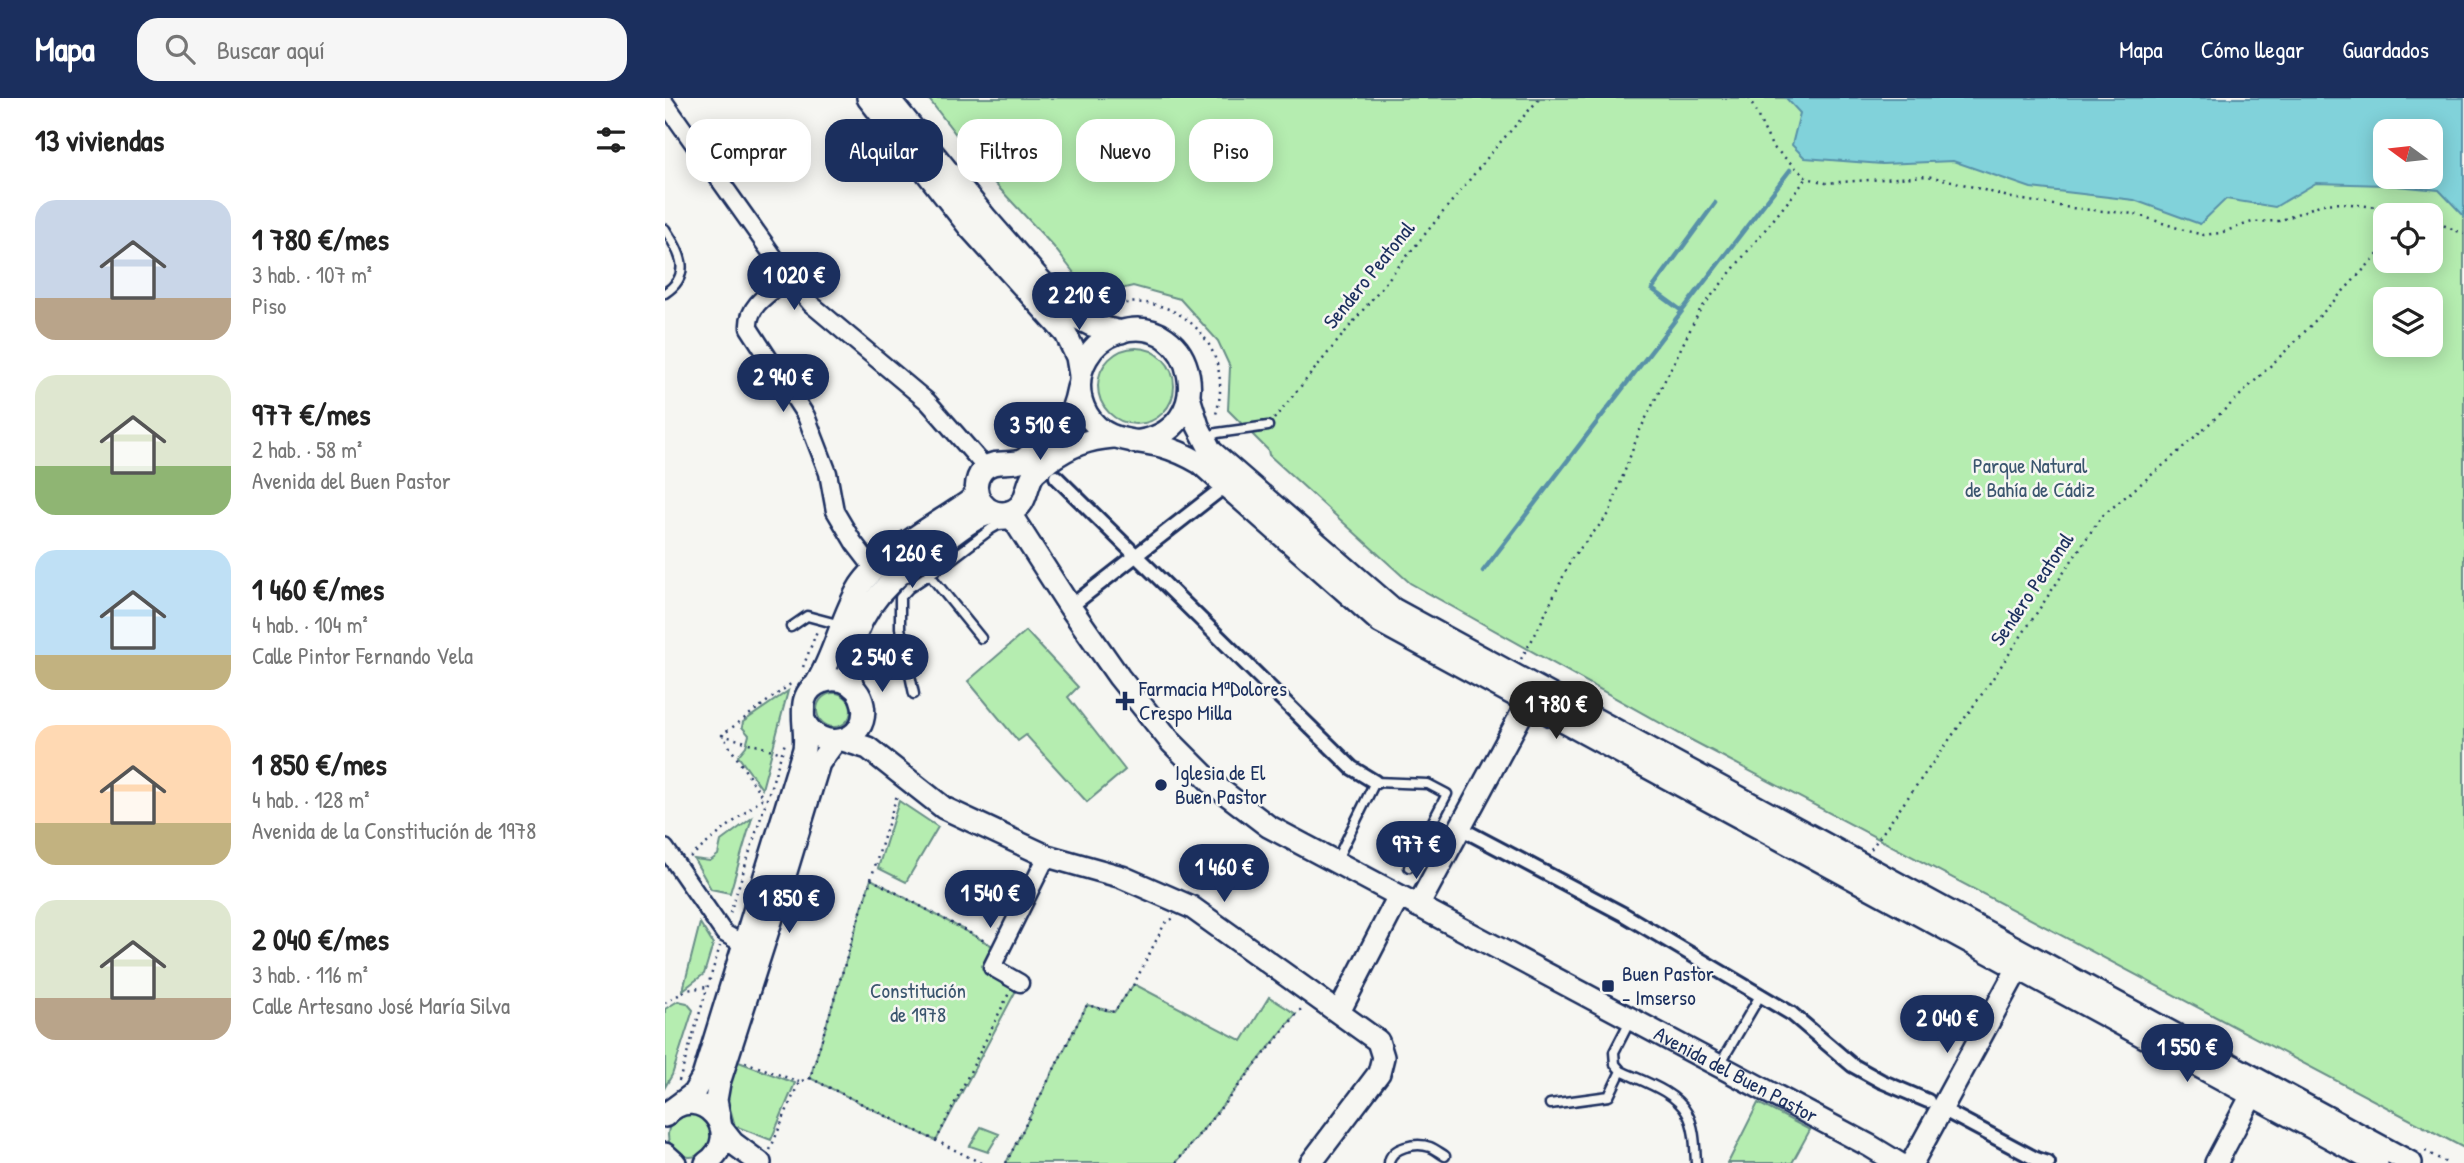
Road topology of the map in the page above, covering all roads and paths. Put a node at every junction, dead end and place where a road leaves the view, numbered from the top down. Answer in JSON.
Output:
{"nodes":[{"id":1,"x":868,"y":98,"type":"edge"},
{"id":2,"x":888,"y":98,"type":"edge"},
{"id":3,"x":1540,"y":98,"type":"edge"},
{"id":4,"x":1749,"y":98,"type":"edge"},
{"id":5,"x":665,"y":103,"type":"edge"},
{"id":6,"x":1807,"y":178,"type":"junction"},
{"id":7,"x":2373,"y":208,"type":"edge"},
{"id":8,"x":2443,"y":225,"type":"edge"},
{"id":9,"x":665,"y":229,"type":"edge"},
{"id":10,"x":2464,"y":234,"type":"edge"},
{"id":11,"x":2373,"y":260,"type":"edge"},
{"id":12,"x":789,"y":278,"type":"junction"},
{"id":13,"x":665,"y":293,"type":"edge"},
{"id":14,"x":1100,"y":310,"type":"dead end"},
{"id":15,"x":1121,"y":332,"type":"junction"},
{"id":16,"x":1079,"y":380,"type":"junction"},
{"id":17,"x":1189,"y":397,"type":"junction"},
{"id":18,"x":1268,"y":426,"type":"joint"},
{"id":19,"x":1210,"y":436,"type":"junction"},
{"id":20,"x":1113,"y":437,"type":"junction"},
{"id":21,"x":1135,"y":442,"type":"junction"},
{"id":22,"x":1008,"y":463,"type":"junction"},
{"id":23,"x":986,"y":468,"type":"junction"},
{"id":24,"x":1056,"y":477,"type":"dead end"},
{"id":25,"x":1225,"y":486,"type":"junction"},
{"id":26,"x":1027,"y":491,"type":"junction"},
{"id":27,"x":976,"y":492,"type":"junction"},
{"id":28,"x":1007,"y":516,"type":"junction"},
{"id":29,"x":1136,"y":556,"type":"junction"},
{"id":30,"x":874,"y":569,"type":"junction"},
{"id":31,"x":929,"y":575,"type":"junction"},
{"id":32,"x":1070,"y":607,"type":"junction"},
{"id":33,"x":791,"y":627,"type":"dead end"},
{"id":34,"x":839,"y":630,"type":"junction"},
{"id":35,"x":981,"y":638,"type":"dead end"},
{"id":36,"x":1515,"y":675,"type":"junction"},
{"id":37,"x":816,"y":684,"type":"junction"},
{"id":38,"x":853,"y":687,"type":"junction"},
{"id":39,"x":914,"y":694,"type":"dead end"},
{"id":40,"x":1528,"y":702,"type":"junction"},
{"id":41,"x":863,"y":717,"type":"junction"},
{"id":42,"x":804,"y":720,"type":"junction"},
{"id":43,"x":722,"y":735,"type":"junction"},
{"id":44,"x":839,"y":741,"type":"junction"},
{"id":45,"x":868,"y":748,"type":"junction"},
{"id":46,"x":801,"y":759,"type":"junction"},
{"id":47,"x":903,"y":777,"type":"junction"},
{"id":48,"x":1375,"y":782,"type":"junction"},
{"id":49,"x":1460,"y":828,"type":"junction"},
{"id":50,"x":665,"y":848,"type":"edge"},
{"id":51,"x":1865,"y":853,"type":"junction"},
{"id":52,"x":1047,"y":856,"type":"junction"},
{"id":53,"x":1336,"y":862,"type":"junction"},
{"id":54,"x":678,"y":867,"type":"junction"},
{"id":55,"x":1409,"y":867,"type":"dead end"},
{"id":56,"x":871,"y":879,"type":"junction"},
{"id":57,"x":1399,"y":896,"type":"junction"},
{"id":58,"x":1418,"y":906,"type":"junction"},
{"id":59,"x":1191,"y":907,"type":"junction"},
{"id":60,"x":743,"y":944,"type":"junction"},
{"id":61,"x":1000,"y":950,"type":"junction"},
{"id":62,"x":2022,"y":960,"type":"junction"},
{"id":63,"x":1018,"y":982,"type":"joint"},
{"id":64,"x":707,"y":987,"type":"dead end"},
{"id":65,"x":1316,"y":995,"type":"junction"},
{"id":66,"x":1761,"y":995,"type":"junction"},
{"id":67,"x":665,"y":1003,"type":"edge"},
{"id":68,"x":1339,"y":1012,"type":"junction"},
{"id":69,"x":1631,"y":1018,"type":"junction"},
{"id":70,"x":740,"y":1061,"type":"dead end"},
{"id":71,"x":1718,"y":1066,"type":"junction"},
{"id":72,"x":1621,"y":1071,"type":"junction"},
{"id":73,"x":810,"y":1078,"type":"junction"},
{"id":74,"x":799,"y":1082,"type":"junction"},
{"id":75,"x":2252,"y":1095,"type":"junction"},
{"id":76,"x":1550,"y":1104,"type":"dead end"},
{"id":77,"x":1935,"y":1105,"type":"junction"},
{"id":78,"x":669,"y":1111,"type":"edge"},
{"id":79,"x":721,"y":1126,"type":"junction"},
{"id":80,"x":936,"y":1141,"type":"junction"},
{"id":81,"x":665,"y":1154,"type":"edge"},
{"id":82,"x":1445,"y":1156,"type":"dead end"},
{"id":83,"x":765,"y":1157,"type":"edge"},
{"id":84,"x":2418,"y":1157,"type":"edge"},
{"id":85,"x":709,"y":1161,"type":"edge"},
{"id":86,"x":675,"y":1163,"type":"edge"},
{"id":87,"x":747,"y":1163,"type":"edge"},
{"id":88,"x":981,"y":1163,"type":"edge"},
{"id":89,"x":1006,"y":1163,"type":"edge"},
{"id":90,"x":1176,"y":1163,"type":"edge"},
{"id":91,"x":1311,"y":1163,"type":"edge"},
{"id":92,"x":1389,"y":1163,"type":"edge"},
{"id":93,"x":1696,"y":1163,"type":"edge"},
{"id":94,"x":1898,"y":1163,"type":"edge"},
{"id":95,"x":1912,"y":1163,"type":"edge"},
{"id":96,"x":2048,"y":1163,"type":"edge"},
{"id":97,"x":2216,"y":1163,"type":"edge"},
{"id":98,"x":2377,"y":1163,"type":"edge"},
{"id":99,"x":2447,"y":1163,"type":"edge"}],
"edges":[{"from":1,"to":16,"type":"street"},
{"from":2,"to":15,"type":"street"},
{"from":3,"to":18,"type":"path","name":"Sendero Peatonal"},
{"from":4,"to":6,"type":"path"},
{"from":5,"to":12,"type":"street"},
{"from":6,"to":7,"type":"path"},
{"from":6,"to":36,"type":"path"},
{"from":8,"to":10,"type":"path"},
{"from":9,"to":13,"type":"lane"},
{"from":11,"to":51,"type":"path","name":"Sendero Peatonal"},
{"from":12,"to":23,"type":"street"},
{"from":12,"to":30,"type":"street"},
{"from":14,"to":19,"type":"path"},
{"from":15,"to":16,"type":"street"},
{"from":15,"to":17,"type":"street"},
{"from":16,"to":20,"type":"street"},
{"from":16,"to":22,"type":"street"},
{"from":17,"to":19,"type":"street"},
{"from":17,"to":21,"type":"street"},
{"from":18,"to":19,"type":"lane"},
{"from":19,"to":36,"type":"street"},
{"from":20,"to":21,"type":"street"},
{"from":20,"to":26,"type":"street"},
{"from":21,"to":25,"type":"street"},
{"from":22,"to":23,"type":"street"},
{"from":22,"to":26,"type":"street"},
{"from":23,"to":27,"type":"street"},
{"from":24,"to":29,"type":"street"},
{"from":25,"to":29,"type":"street"},
{"from":25,"to":40,"type":"street"},
{"from":26,"to":28,"type":"street"},
{"from":27,"to":28,"type":"street"},
{"from":27,"to":30,"type":"street"},
{"from":28,"to":31,"type":"lane"},
{"from":28,"to":32,"type":"street","name":"Avenida del Buen Pastor"},
{"from":28,"to":38,"type":"street"},
{"from":29,"to":32,"type":"street"},
{"from":29,"to":48,"type":"street"},
{"from":30,"to":34,"type":"street"},
{"from":31,"to":35,"type":"lane"},
{"from":31,"to":39,"type":"lane"},
{"from":32,"to":53,"type":"street","name":"Avenida del Buen Pastor"},
{"from":33,"to":34,"type":"lane"},
{"from":34,"to":37,"type":"street"},
{"from":34,"to":43,"type":"path"},
{"from":36,"to":51,"type":"street"},
{"from":37,"to":38,"type":"street"},
{"from":37,"to":42,"type":"street"},
{"from":38,"to":41,"type":"street"},
{"from":40,"to":49,"type":"street"},
{"from":40,"to":62,"type":"street"},
{"from":41,"to":44,"type":"street"},
{"from":41,"to":45,"type":"street"},
{"from":42,"to":44,"type":"street"},
{"from":42,"to":46,"type":"street"},
{"from":43,"to":46,"type":"path"},
{"from":43,"to":54,"type":"path"},
{"from":44,"to":45,"type":"street"},
{"from":44,"to":79,"type":"street"},
{"from":45,"to":47,"type":"street"},
{"from":46,"to":60,"type":"street"},
{"from":47,"to":52,"type":"street"},
{"from":47,"to":56,"type":"path"},
{"from":48,"to":53,"type":"lane"},
{"from":48,"to":55,"type":"lane"},
{"from":49,"to":58,"type":"street"},
{"from":49,"to":66,"type":"street"},
{"from":50,"to":54,"type":"street"},
{"from":51,"to":62,"type":"street"},
{"from":52,"to":59,"type":"street"},
{"from":52,"to":61,"type":"street"},
{"from":53,"to":57,"type":"street","name":"Avenida del Buen Pastor"},
{"from":54,"to":60,"type":"street"},
{"from":56,"to":61,"type":"path"},
{"from":56,"to":73,"type":"path"},
{"from":57,"to":58,"type":"street","name":"Avenida del Buen Pastor"},
{"from":57,"to":68,"type":"street"},
{"from":58,"to":69,"type":"street","name":"Avenida del Buen Pastor"},
{"from":59,"to":65,"type":"street"},
{"from":59,"to":89,"type":"path"},
{"from":60,"to":78,"type":"street"},
{"from":61,"to":63,"type":"street"},
{"from":62,"to":75,"type":"street"},
{"from":62,"to":77,"type":"street"},
{"from":62,"to":84,"type":"street"},
{"from":63,"to":80,"type":"path"},
{"from":64,"to":67,"type":"path"},
{"from":65,"to":68,"type":"street"},
{"from":65,"to":90,"type":"path"},
{"from":66,"to":71,"type":"lane"},
{"from":66,"to":77,"type":"street"},
{"from":68,"to":91,"type":"street"},
{"from":69,"to":71,"type":"street","name":"Avenida del Buen Pastor"},
{"from":69,"to":72,"type":"lane"},
{"from":70,"to":74,"type":"path"},
{"from":71,"to":94,"type":"street","name":"Avenida del Buen Pastor"},
{"from":72,"to":76,"type":"lane"},
{"from":72,"to":93,"type":"lane"},
{"from":73,"to":74,"type":"path"},
{"from":73,"to":80,"type":"path"},
{"from":74,"to":83,"type":"path"},
{"from":75,"to":97,"type":"street"},
{"from":75,"to":98,"type":"street"},
{"from":77,"to":95,"type":"street"},
{"from":77,"to":96,"type":"street"},
{"from":78,"to":79,"type":"street"},
{"from":79,"to":83,"type":"street"},
{"from":79,"to":85,"type":"street"},
{"from":80,"to":88,"type":"path"},
{"from":81,"to":86,"type":"street"},
{"from":82,"to":92,"type":"lane"},
{"from":84,"to":99,"type":"path"},
{"from":85,"to":87,"type":"street"}]}
